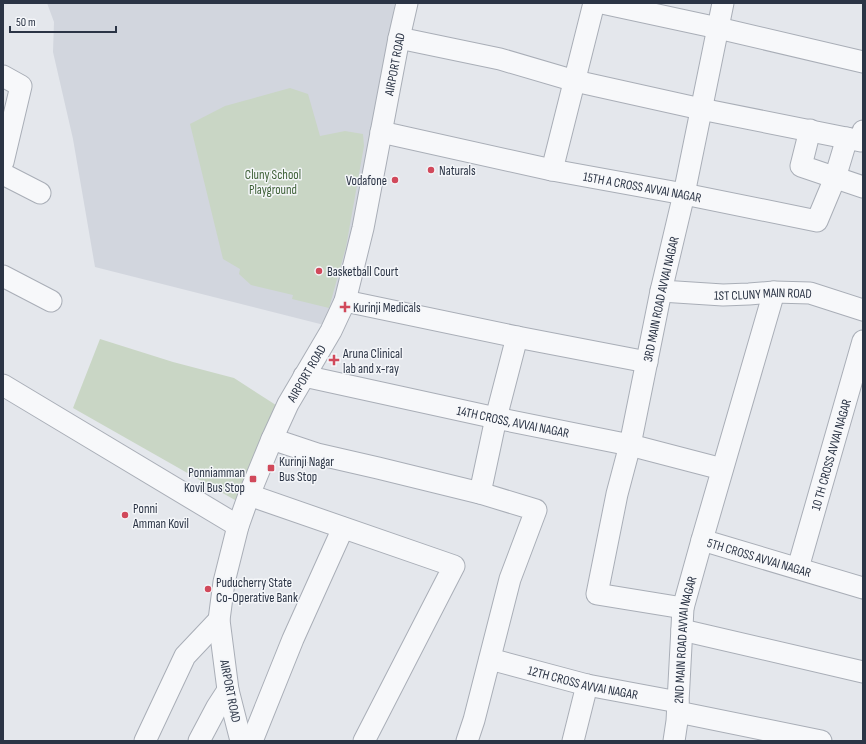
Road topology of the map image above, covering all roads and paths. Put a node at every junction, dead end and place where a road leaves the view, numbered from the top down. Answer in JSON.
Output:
{"nodes":[{"id":1,"x":407,"y":3,"type":"edge"},
{"id":2,"x":594,"y":3,"type":"edge"},
{"id":3,"x":602,"y":3,"type":"edge"},
{"id":4,"x":723,"y":3,"type":"edge"},
{"id":5,"x":718,"y":28,"type":"junction"},
{"id":6,"x":399,"y":38,"type":"junction"},
{"id":7,"x":863,"y":62,"type":"edge"},
{"id":8,"x":3,"y":76,"type":"edge"},
{"id":9,"x":575,"y":81,"type":"junction"},
{"id":10,"x":701,"y":109,"type":"junction"},
{"id":11,"x":810,"y":130,"type":"junction"},
{"id":12,"x":381,"y":132,"type":"junction"},
{"id":13,"x":855,"y":135,"type":"edge"},
{"id":14,"x":3,"y":162,"type":"edge"},
{"id":15,"x":552,"y":170,"type":"junction"},
{"id":16,"x":3,"y":174,"type":"edge"},
{"id":17,"x":835,"y":178,"type":"junction"},
{"id":18,"x":863,"y":187,"type":"edge"},
{"id":19,"x":40,"y":193,"type":"dead end"},
{"id":20,"x":684,"y":194,"type":"junction"},
{"id":21,"x":3,"y":276,"type":"edge"},
{"id":22,"x":661,"y":291,"type":"junction"},
{"id":23,"x":774,"y":292,"type":"junction"},
{"id":24,"x":51,"y":301,"type":"dead end"},
{"id":25,"x":345,"y":301,"type":"junction"},
{"id":26,"x":863,"y":310,"type":"edge"},
{"id":27,"x":517,"y":337,"type":"junction"},
{"id":28,"x":863,"y":341,"type":"edge"},
{"id":29,"x":647,"y":362,"type":"junction"},
{"id":30,"x":304,"y":376,"type":"junction"},
{"id":31,"x":3,"y":385,"type":"edge"},
{"id":32,"x":496,"y":418,"type":"junction"},
{"id":33,"x":272,"y":439,"type":"junction"},
{"id":34,"x":630,"y":445,"type":"junction"},
{"id":35,"x":722,"y":469,"type":"junction"},
{"id":36,"x":480,"y":493,"type":"junction"},
{"id":37,"x":249,"y":495,"type":"junction"},
{"id":38,"x":238,"y":526,"type":"junction"},
{"id":39,"x":343,"y":528,"type":"junction"},
{"id":40,"x":702,"y":540,"type":"junction"},
{"id":41,"x":798,"y":568,"type":"junction"},
{"id":42,"x":863,"y":588,"type":"edge"},
{"id":43,"x":683,"y":608,"type":"junction"},
{"id":44,"x":219,"y":620,"type":"junction"},
{"id":45,"x":682,"y":630,"type":"junction"},
{"id":46,"x":490,"y":659,"type":"junction"},
{"id":47,"x":863,"y":672,"type":"edge"},
{"id":48,"x":587,"y":685,"type":"junction"},
{"id":49,"x":228,"y":690,"type":"junction"},
{"id":50,"x":678,"y":707,"type":"junction"},
{"id":51,"x":780,"y":737,"type":"edge"},
{"id":52,"x":145,"y":741,"type":"edge"},
{"id":53,"x":198,"y":741,"type":"edge"},
{"id":54,"x":241,"y":741,"type":"edge"},
{"id":55,"x":252,"y":741,"type":"edge"},
{"id":56,"x":364,"y":741,"type":"edge"},
{"id":57,"x":466,"y":741,"type":"edge"},
{"id":58,"x":573,"y":741,"type":"edge"},
{"id":59,"x":674,"y":741,"type":"edge"},
{"id":60,"x":821,"y":741,"type":"edge"}],
"edges":[{"from":1,"to":6,"type":"street","name":"AIRPORT ROAD"},
{"from":2,"to":9,"type":"street"},
{"from":3,"to":5,"type":"street"},
{"from":4,"to":5,"type":"street","name":"3RD MAIN ROAD AVVAI NAGAR"},
{"from":5,"to":7,"type":"street"},
{"from":5,"to":10,"type":"street","name":"3RD MAIN ROAD AVVAI NAGAR"},
{"from":6,"to":9,"type":"street"},
{"from":6,"to":12,"type":"street","name":"AIRPORT ROAD"},
{"from":8,"to":14,"type":"street"},
{"from":9,"to":10,"type":"street"},
{"from":9,"to":15,"type":"street"},
{"from":10,"to":11,"type":"street"},
{"from":10,"to":20,"type":"street","name":"3RD MAIN ROAD AVVAI NAGAR"},
{"from":11,"to":13,"type":"street"},
{"from":11,"to":17,"type":"street"},
{"from":12,"to":15,"type":"street","name":"15TH A CROSS AVVAI NAGAR"},
{"from":12,"to":25,"type":"street","name":"AIRPORT ROAD"},
{"from":13,"to":17,"type":"street","name":"15TH A CROSS AVVAI NAGAR"},
{"from":15,"to":20,"type":"street","name":"15TH A CROSS AVVAI NAGAR"},
{"from":16,"to":19,"type":"street"},
{"from":17,"to":18,"type":"street"},
{"from":17,"to":20,"type":"street","name":"15TH A CROSS AVVAI NAGAR"},
{"from":20,"to":22,"type":"street","name":"3RD MAIN ROAD AVVAI NAGAR"},
{"from":21,"to":24,"type":"street"},
{"from":22,"to":23,"type":"street","name":"1ST CLUNY MAIN ROAD"},
{"from":22,"to":29,"type":"street","name":"3RD MAIN ROAD AVVAI NAGAR"},
{"from":23,"to":26,"type":"street","name":"1ST CLUNY MAIN ROAD"},
{"from":23,"to":35,"type":"street","name":"5TH CROSS AVVAI NAGAR"},
{"from":25,"to":27,"type":"street"},
{"from":25,"to":30,"type":"street","name":"AIRPORT ROAD"},
{"from":27,"to":29,"type":"street"},
{"from":27,"to":32,"type":"street"},
{"from":28,"to":41,"type":"street","name":"10 TH CROSS AVVAI NAGAR"},
{"from":29,"to":34,"type":"street","name":"3RD MAIN ROAD AVVAI NAGAR"},
{"from":30,"to":32,"type":"street","name":"14TH CROSS, AVVAI NAGAR"},
{"from":30,"to":33,"type":"street","name":"AIRPORT ROAD"},
{"from":31,"to":38,"type":"street"},
{"from":32,"to":34,"type":"street","name":"14TH CROSS, AVVAI NAGAR"},
{"from":32,"to":36,"type":"street"},
{"from":33,"to":36,"type":"street"},
{"from":33,"to":37,"type":"street","name":"AIRPORT ROAD"},
{"from":34,"to":35,"type":"street","name":"14TH CROSS, AVVAI NAGAR"},
{"from":34,"to":43,"type":"street","name":"3RD MAIN ROAD AVVAI NAGAR"},
{"from":35,"to":40,"type":"street","name":"5TH CROSS AVVAI NAGAR"},
{"from":36,"to":46,"type":"street"},
{"from":37,"to":38,"type":"street","name":"AIRPORT ROAD"},
{"from":37,"to":39,"type":"street"},
{"from":38,"to":44,"type":"street","name":"AIRPORT ROAD"},
{"from":39,"to":55,"type":"street"},
{"from":39,"to":56,"type":"street"},
{"from":40,"to":41,"type":"street","name":"5TH CROSS AVVAI NAGAR"},
{"from":40,"to":43,"type":"street","name":"2ND MAIN ROAD AVVAI NAGAR"},
{"from":41,"to":42,"type":"street","name":"5TH CROSS AVVAI NAGAR"},
{"from":43,"to":45,"type":"street","name":"2ND MAIN ROAD AVVAI NAGAR"},
{"from":44,"to":49,"type":"street","name":"AIRPORT ROAD"},
{"from":44,"to":52,"type":"street"},
{"from":45,"to":47,"type":"street"},
{"from":45,"to":50,"type":"street","name":"2ND MAIN ROAD AVVAI NAGAR"},
{"from":46,"to":48,"type":"street","name":"12TH CROSS AVVAI NAGAR"},
{"from":46,"to":57,"type":"street"},
{"from":48,"to":50,"type":"street","name":"12TH CROSS AVVAI NAGAR"},
{"from":48,"to":58,"type":"street"},
{"from":49,"to":53,"type":"street"},
{"from":49,"to":54,"type":"street","name":"AIRPORT ROAD"},
{"from":50,"to":51,"type":"street","name":"12TH CROSS AVVAI NAGAR"},
{"from":50,"to":59,"type":"street","name":"2ND MAIN ROAD AVVAI NAGAR"},
{"from":51,"to":60,"type":"street","name":"12TH CROSS AVVAI NAGAR"}]}
